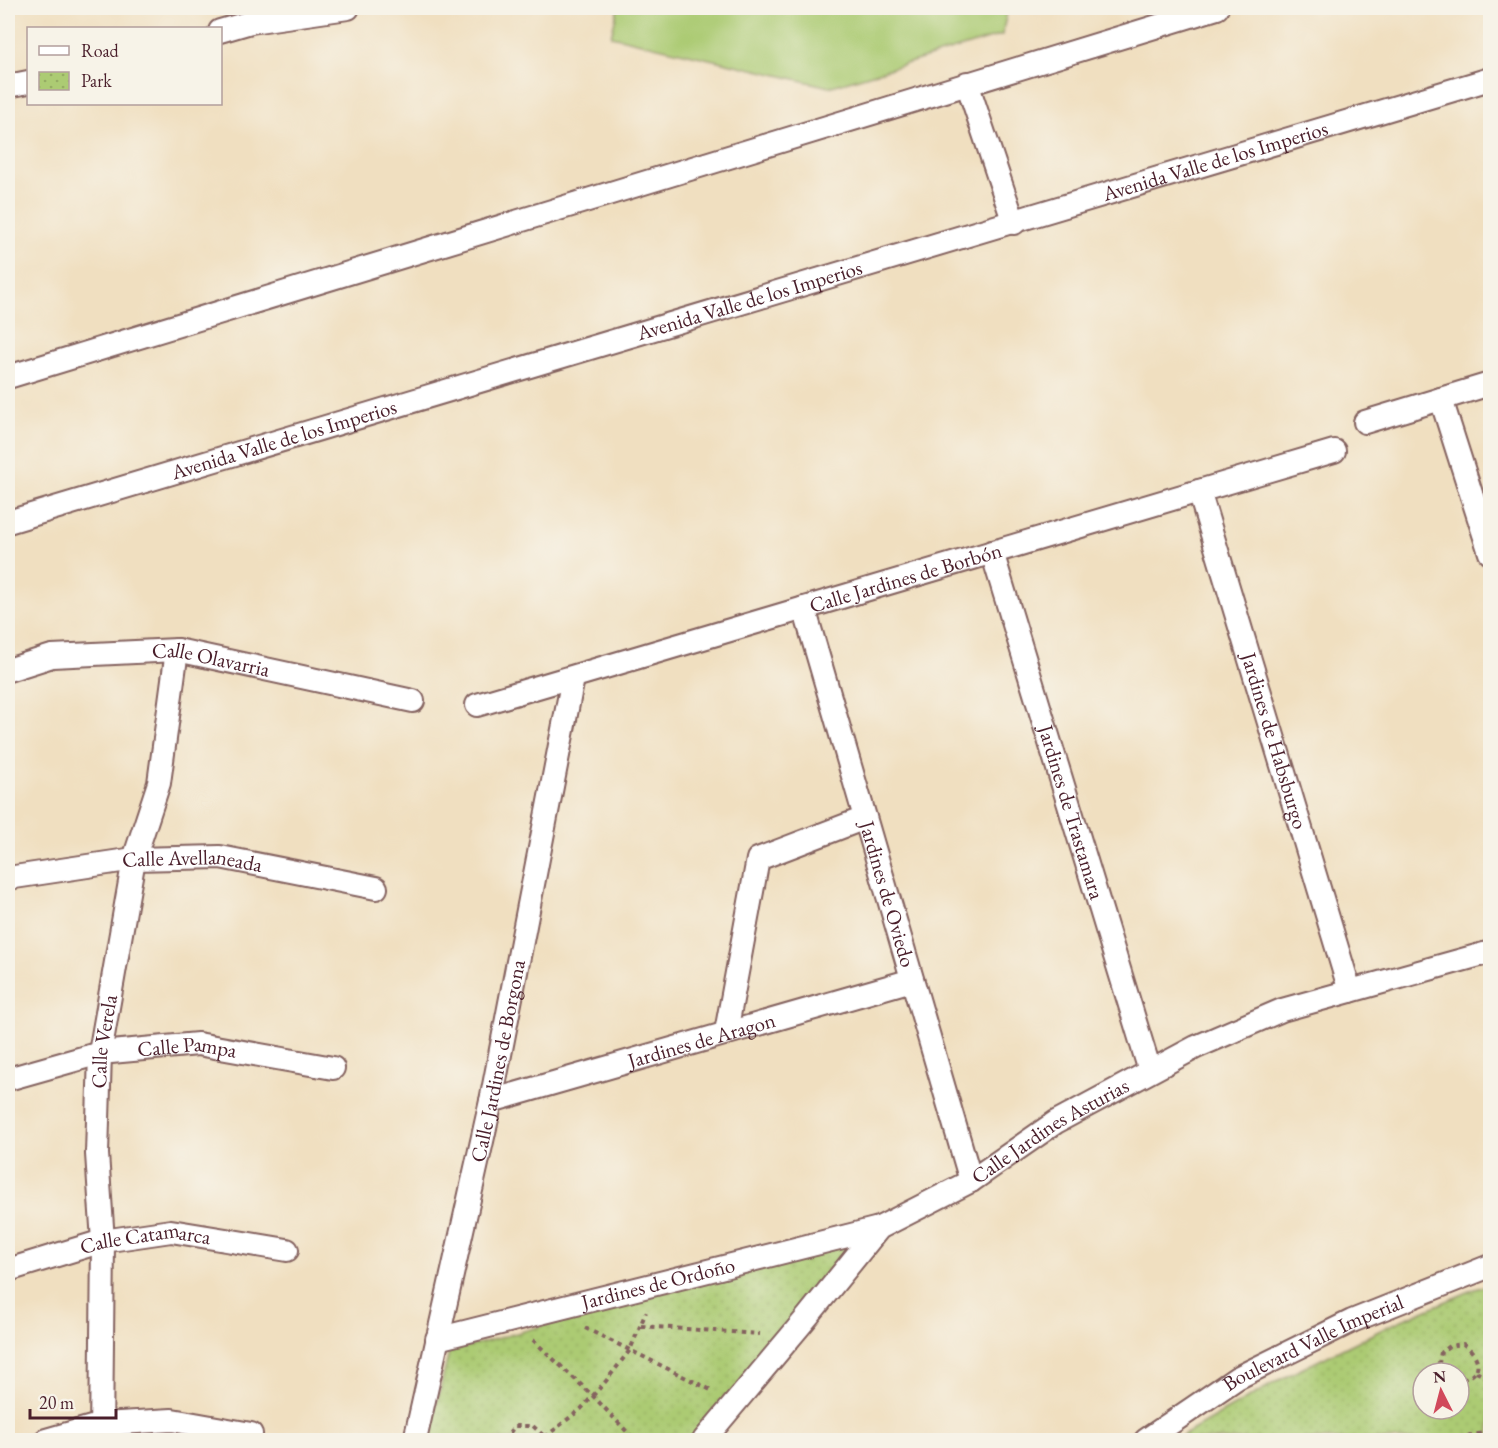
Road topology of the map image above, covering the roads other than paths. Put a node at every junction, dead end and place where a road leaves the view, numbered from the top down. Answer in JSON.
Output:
{"nodes":[{"id":1,"x":270,"y":8,"type":"edge"},
{"id":2,"x":348,"y":8,"type":"edge"},
{"id":3,"x":1217,"y":8,"type":"edge"},
{"id":4,"x":251,"y":21,"type":"junction"},
{"id":5,"x":222,"y":31,"type":"edge"},
{"id":6,"x":1491,"y":79,"type":"edge"},
{"id":7,"x":27,"y":82,"type":"edge"},
{"id":8,"x":967,"y":83,"type":"junction"},
{"id":9,"x":8,"y":86,"type":"edge"},
{"id":10,"x":1014,"y":223,"type":"junction"},
{"id":11,"x":8,"y":377,"type":"edge"},
{"id":12,"x":1491,"y":384,"type":"edge"},
{"id":13,"x":1441,"y":399,"type":"junction"},
{"id":14,"x":1365,"y":422,"type":"dead end"},
{"id":15,"x":1334,"y":451,"type":"dead end"},
{"id":16,"x":1199,"y":491,"type":"junction"},
{"id":17,"x":8,"y":522,"type":"edge"},
{"id":18,"x":992,"y":552,"type":"junction"},
{"id":19,"x":1491,"y":553,"type":"edge"},
{"id":20,"x":804,"y":608,"type":"junction"},
{"id":21,"x":177,"y":650,"type":"junction"},
{"id":22,"x":8,"y":670,"type":"edge"},
{"id":23,"x":573,"y":678,"type":"junction"},
{"id":24,"x":412,"y":701,"type":"dead end"},
{"id":25,"x":477,"y":705,"type":"dead end"},
{"id":26,"x":865,"y":818,"type":"junction"},
{"id":27,"x":134,"y":859,"type":"junction"},
{"id":28,"x":8,"y":878,"type":"edge"},
{"id":29,"x":376,"y":888,"type":"dead end"},
{"id":30,"x":1487,"y":953,"type":"dead end"},
{"id":31,"x":912,"y":980,"type":"junction"},
{"id":32,"x":1350,"y":991,"type":"junction"},
{"id":33,"x":726,"y":1032,"type":"junction"},
{"id":34,"x":100,"y":1053,"type":"junction"},
{"id":35,"x":333,"y":1068,"type":"dead end"},
{"id":36,"x":1150,"y":1071,"type":"junction"},
{"id":37,"x":8,"y":1079,"type":"edge"},
{"id":38,"x":491,"y":1101,"type":"junction"},
{"id":39,"x":971,"y":1181,"type":"junction"},
{"id":40,"x":879,"y":1228,"type":"junction"},
{"id":41,"x":103,"y":1241,"type":"junction"},
{"id":42,"x":287,"y":1250,"type":"dead end"},
{"id":43,"x":1491,"y":1266,"type":"edge"},
{"id":44,"x":8,"y":1270,"type":"edge"},
{"id":45,"x":437,"y":1339,"type":"junction"},
{"id":46,"x":101,"y":1432,"type":"edge"},
{"id":47,"x":251,"y":1434,"type":"dead end"},
{"id":48,"x":46,"y":1440,"type":"edge"},
{"id":49,"x":415,"y":1440,"type":"edge"},
{"id":50,"x":704,"y":1440,"type":"edge"},
{"id":51,"x":1146,"y":1440,"type":"edge"}],
"edges":[{"from":1,"to":4,"type":"street"},
{"from":2,"to":4,"type":"street"},
{"from":3,"to":8,"type":"street"},
{"from":4,"to":5,"type":"street"},
{"from":6,"to":10,"type":"street","name":"Avenida Valle de los Imperios"},
{"from":7,"to":9,"type":"street"},
{"from":8,"to":10,"type":"street"},
{"from":8,"to":11,"type":"street"},
{"from":10,"to":17,"type":"street","name":"Avenida Valle de los Imperios"},
{"from":12,"to":13,"type":"street"},
{"from":13,"to":14,"type":"street"},
{"from":13,"to":19,"type":"street"},
{"from":15,"to":16,"type":"street","name":"Calle Jardines de Borbón"},
{"from":16,"to":18,"type":"street","name":"Calle Jardines de Borbón"},
{"from":16,"to":32,"type":"street","name":"Jardines de Habsburgo"},
{"from":18,"to":20,"type":"street","name":"Calle Jardines de Borbón"},
{"from":18,"to":36,"type":"street","name":"Jardines de Trastamara"},
{"from":20,"to":23,"type":"street","name":"Calle Jardines de Borbón"},
{"from":20,"to":26,"type":"street","name":"Jardines de Oviedo"},
{"from":21,"to":22,"type":"street","name":"Calle Olavarria"},
{"from":21,"to":24,"type":"street","name":"Calle Olavarria"},
{"from":21,"to":27,"type":"street","name":"Calle Verela"},
{"from":23,"to":25,"type":"street","name":"Calle Jardines de Borbón"},
{"from":23,"to":38,"type":"street","name":"Calle Jardines de Borgona"},
{"from":26,"to":31,"type":"street","name":"Jardines de Oviedo"},
{"from":26,"to":33,"type":"street"},
{"from":27,"to":28,"type":"street","name":"Calle Avellaneada"},
{"from":27,"to":29,"type":"street","name":"Calle Avellaneada"},
{"from":27,"to":34,"type":"street","name":"Calle Verela"},
{"from":30,"to":32,"type":"street","name":"Calle Jardines Asturias"},
{"from":31,"to":33,"type":"street","name":"Jardines de Aragon"},
{"from":31,"to":39,"type":"street","name":"Jardines de Oviedo"},
{"from":32,"to":36,"type":"street","name":"Calle Jardines Asturias"},
{"from":33,"to":38,"type":"street","name":"Jardines de Aragon"},
{"from":34,"to":35,"type":"street","name":"Calle Pampa"},
{"from":34,"to":37,"type":"street","name":"Calle Pampa"},
{"from":34,"to":41,"type":"street","name":"Calle Verela"},
{"from":36,"to":39,"type":"street","name":"Calle Jardines Asturias"},
{"from":38,"to":45,"type":"street","name":"Calle Jardines de Borgona"},
{"from":39,"to":40,"type":"street","name":"Calle Jardines Asturias"},
{"from":40,"to":45,"type":"street","name":"Jardines de Ordoño"},
{"from":40,"to":50,"type":"street","name":"Calle Jardines Asturias"},
{"from":41,"to":42,"type":"street","name":"Calle Catamarca"},
{"from":41,"to":44,"type":"street","name":"Calle Catamarca"},
{"from":41,"to":46,"type":"street","name":"Calle Verela"},
{"from":43,"to":51,"type":"street","name":"Boulevard Valle Imperial"},
{"from":45,"to":49,"type":"street","name":"Calle Jardines de Borgona"},
{"from":46,"to":47,"type":"street"},
{"from":46,"to":48,"type":"street"}]}
